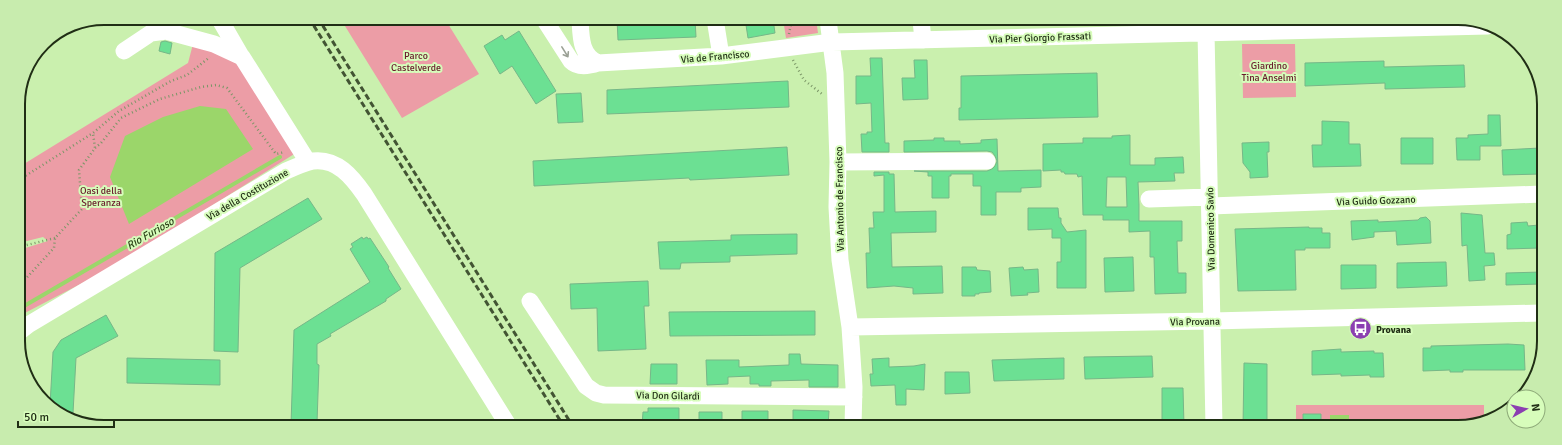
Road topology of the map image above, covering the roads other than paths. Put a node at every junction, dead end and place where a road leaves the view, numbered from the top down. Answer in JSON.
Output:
{"nodes":[{"id":1,"x":223,"y":25,"type":"edge"},
{"id":2,"x":548,"y":25,"type":"edge"},
{"id":3,"x":580,"y":25,"type":"edge"},
{"id":4,"x":716,"y":25,"type":"edge"},
{"id":5,"x":829,"y":25,"type":"edge"},
{"id":6,"x":922,"y":25,"type":"edge"},
{"id":7,"x":1470,"y":26,"type":"edge"},
{"id":8,"x":1206,"y":32,"type":"junction"},
{"id":9,"x":923,"y":40,"type":"junction"},
{"id":10,"x":832,"y":42,"type":"junction"},
{"id":11,"x":124,"y":51,"type":"dead end"},
{"id":12,"x":721,"y":56,"type":"junction"},
{"id":13,"x":242,"y":57,"type":"junction"},
{"id":14,"x":598,"y":63,"type":"junction"},
{"id":15,"x":303,"y":157,"type":"junction"},
{"id":16,"x":987,"y":161,"type":"dead end"},
{"id":17,"x":838,"y":162,"type":"junction"},
{"id":18,"x":1537,"y":194,"type":"edge"},
{"id":19,"x":1149,"y":199,"type":"dead end"},
{"id":20,"x":1210,"y":202,"type":"junction"},
{"id":21,"x":530,"y":301,"type":"dead end"},
{"id":22,"x":1537,"y":313,"type":"edge"},
{"id":23,"x":1212,"y":321,"type":"junction"},
{"id":24,"x":25,"y":327,"type":"edge"},
{"id":25,"x":850,"y":327,"type":"junction"},
{"id":26,"x":854,"y":397,"type":"junction"},
{"id":27,"x":505,"y":420,"type":"edge"},
{"id":28,"x":854,"y":420,"type":"edge"},
{"id":29,"x":1214,"y":420,"type":"edge"}],
"edges":[{"from":1,"to":13,"type":"street"},
{"from":2,"to":14,"type":"street","name":"Via de Francisco","one_way":true},
{"from":3,"to":14,"type":"street"},
{"from":4,"to":12,"type":"street"},
{"from":5,"to":10,"type":"street","name":"Via Antonio de Francisco"},
{"from":6,"to":9,"type":"street"},
{"from":7,"to":8,"type":"street","name":"Via Pier Giorgio Frassati"},
{"from":8,"to":9,"type":"street","name":"Via Pier Giorgio Frassati"},
{"from":8,"to":20,"type":"street","name":"Via Domenico Savio"},
{"from":9,"to":10,"type":"street","name":"Via Pier Giorgio Frassati"},
{"from":10,"to":12,"type":"street","name":"Via de Francisco"},
{"from":10,"to":17,"type":"street","name":"Via Antonio de Francisco"},
{"from":11,"to":13,"type":"street"},
{"from":12,"to":14,"type":"street","name":"Via de Francisco"},
{"from":13,"to":15,"type":"street"},
{"from":15,"to":24,"type":"street","name":"Via della Costituzione"},
{"from":15,"to":27,"type":"street","name":"Via della Costituzione"},
{"from":16,"to":17,"type":"street"},
{"from":17,"to":25,"type":"street","name":"Via Antonio de Francisco"},
{"from":18,"to":20,"type":"street","name":"Via Guido Gozzano"},
{"from":19,"to":20,"type":"street","name":"Via Guido Gozzano"},
{"from":20,"to":23,"type":"street","name":"Via Domenico Savio"},
{"from":21,"to":26,"type":"street","name":"Via Don Gilardi"},
{"from":22,"to":23,"type":"street","name":"Via Provana"},
{"from":23,"to":25,"type":"street","name":"Via Provana"},
{"from":23,"to":29,"type":"street","name":"Via Domenico Savio"},
{"from":25,"to":26,"type":"street","name":"Via Antonio de Francisco"},
{"from":26,"to":28,"type":"street","name":"Via Antonio de Francisco"}]}
